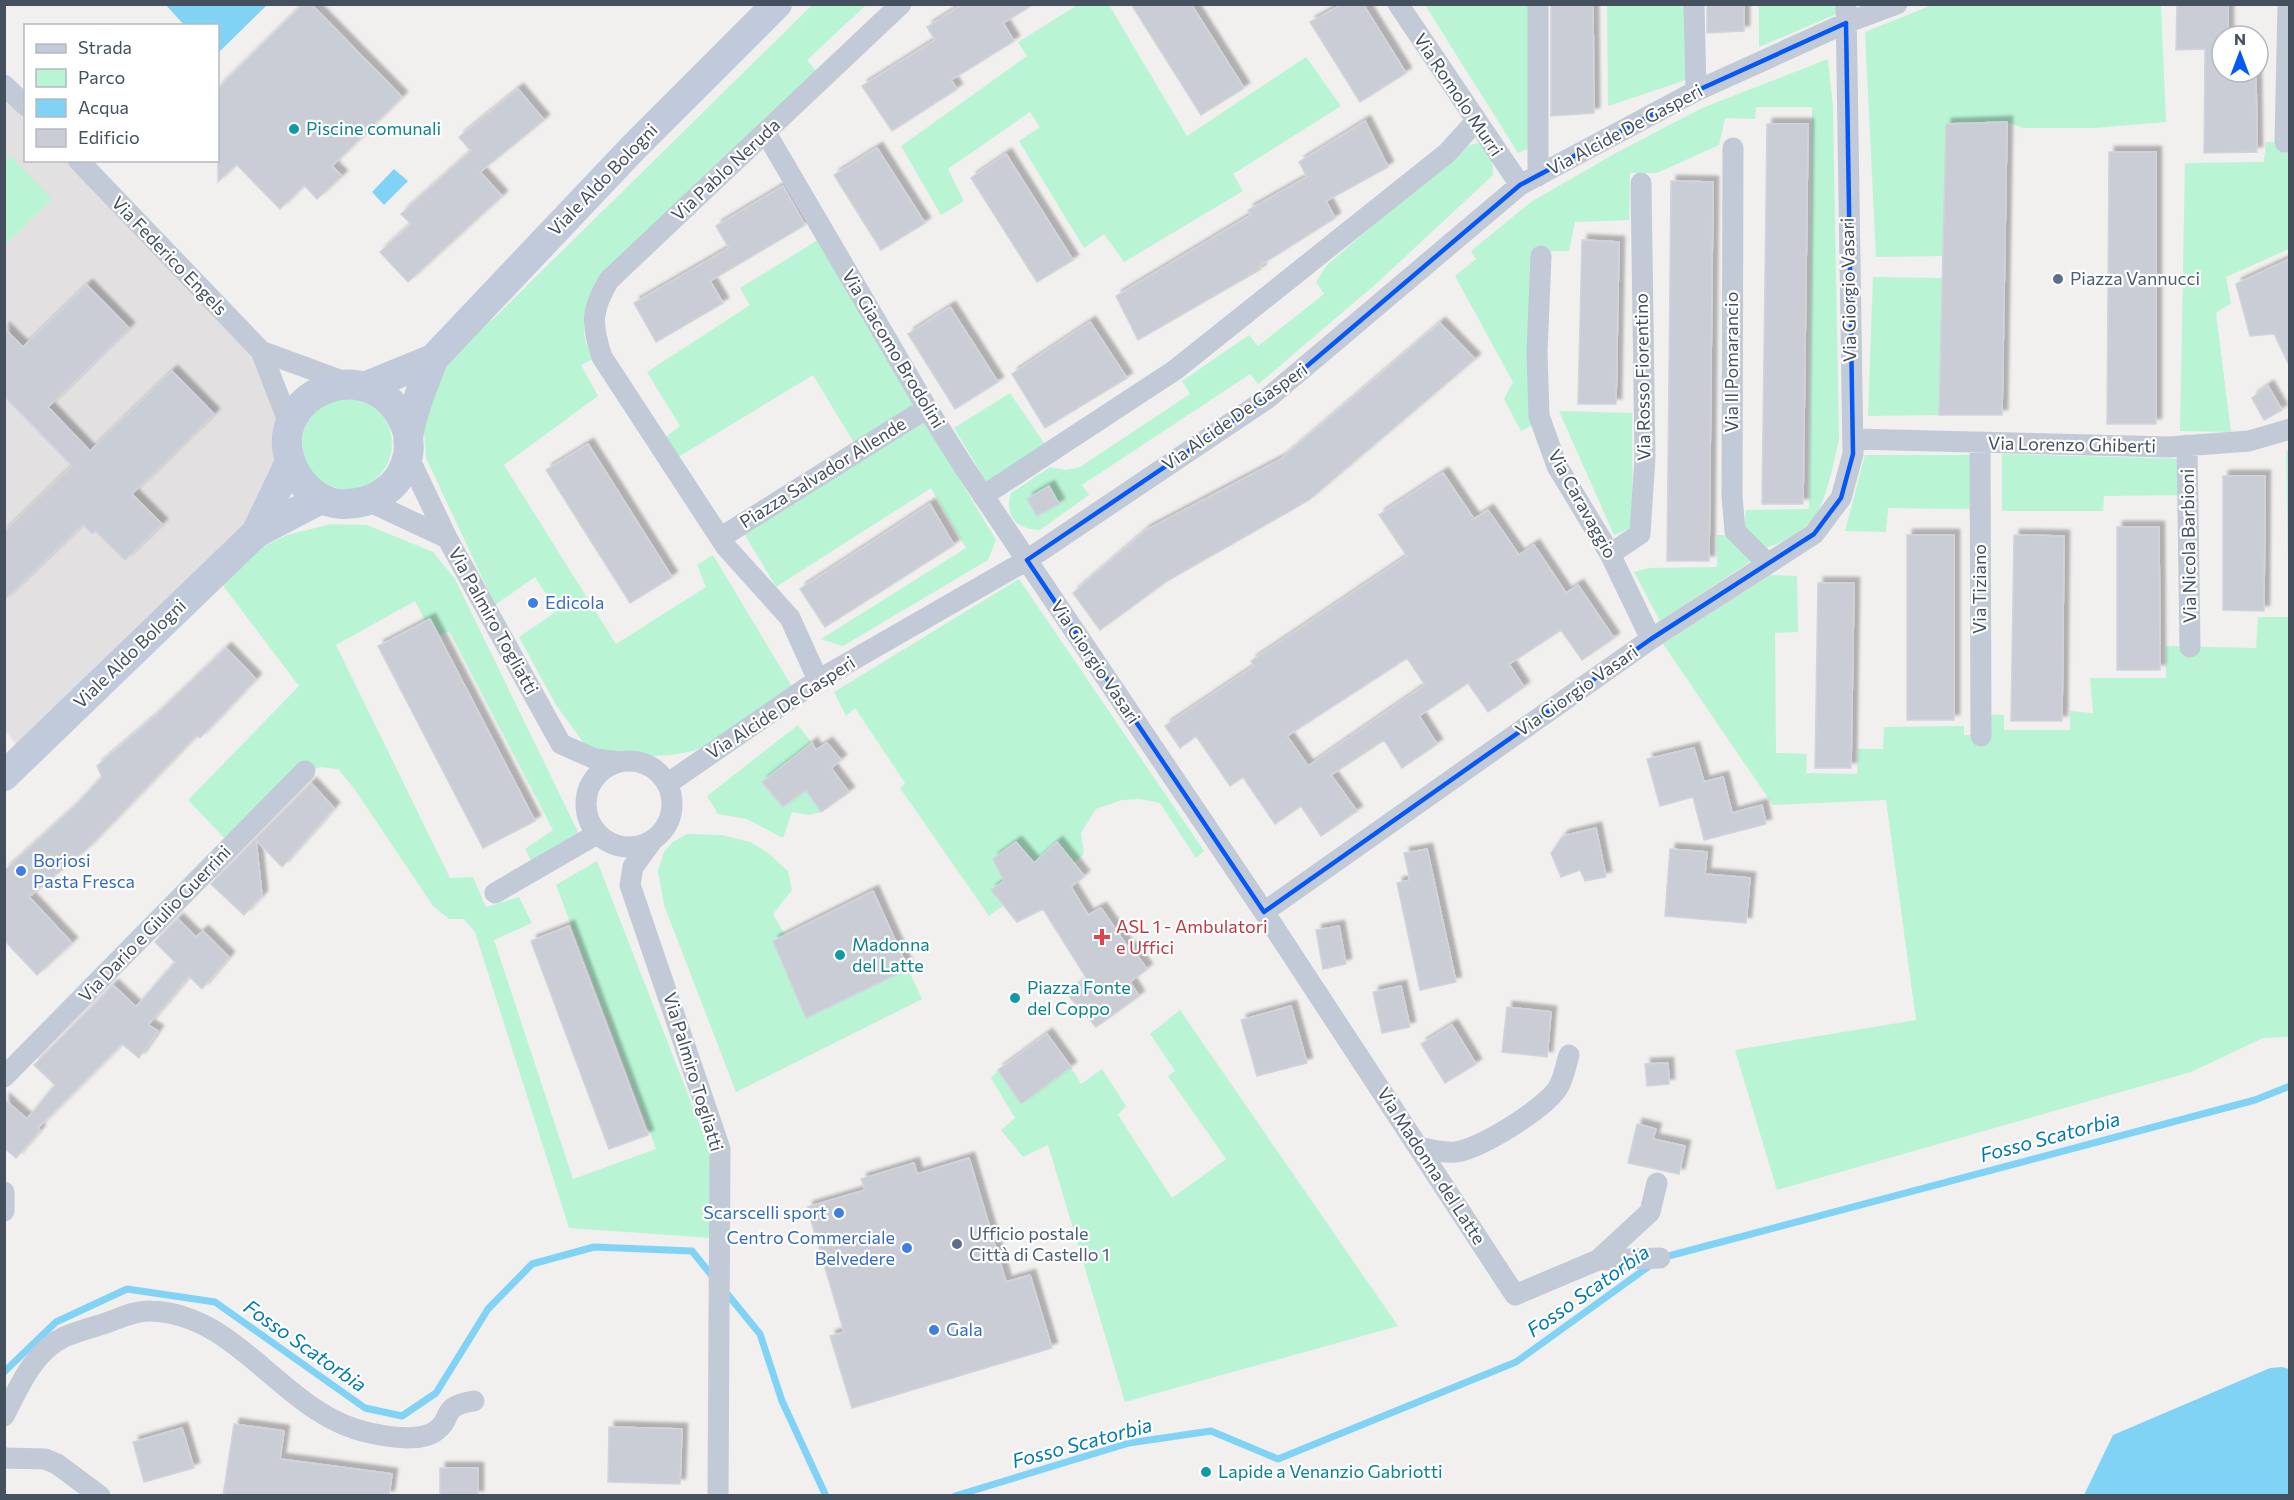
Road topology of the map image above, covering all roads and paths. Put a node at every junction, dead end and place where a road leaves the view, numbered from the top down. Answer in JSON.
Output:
{"nodes":[{"id":1,"x":777,"y":4,"type":"edge"},
{"id":2,"x":902,"y":4,"type":"edge"},
{"id":3,"x":1398,"y":4,"type":"edge"},
{"id":4,"x":1538,"y":4,"type":"edge"},
{"id":5,"x":1694,"y":4,"type":"edge"},
{"id":6,"x":1897,"y":4,"type":"edge"},
{"id":7,"x":2288,"y":4,"type":"edge"},
{"id":8,"x":1846,"y":14,"type":"edge"},
{"id":9,"x":4,"y":85,"type":"edge"},
{"id":10,"x":1696,"y":91,"type":"junction"},
{"id":11,"x":24,"y":104,"type":"edge"},
{"id":12,"x":1476,"y":121,"type":"junction"},
{"id":13,"x":766,"y":133,"type":"junction"},
{"id":14,"x":2285,"y":141,"type":"dead end"},
{"id":15,"x":1733,"y":148,"type":"dead end"},
{"id":16,"x":80,"y":162,"type":"edge"},
{"id":17,"x":1529,"y":181,"type":"junction"},
{"id":18,"x":1641,"y":183,"type":"dead end"},
{"id":19,"x":1541,"y":256,"type":"dead end"},
{"id":20,"x":261,"y":351,"type":"junction"},
{"id":21,"x":602,"y":357,"type":"joint"},
{"id":22,"x":433,"y":358,"type":"junction"},
{"id":23,"x":358,"y":385,"type":"junction"},
{"id":24,"x":927,"y":408,"type":"junction"},
{"id":25,"x":290,"y":426,"type":"junction"},
{"id":26,"x":2289,"y":429,"type":"edge"},
{"id":27,"x":1852,"y":439,"type":"junction"},
{"id":28,"x":1980,"y":442,"type":"junction"},
{"id":29,"x":408,"y":445,"type":"junction"},
{"id":30,"x":2187,"y":445,"type":"junction"},
{"id":31,"x":290,"y":462,"type":"junction"},
{"id":32,"x":983,"y":496,"type":"junction"},
{"id":33,"x":321,"y":499,"type":"junction"},
{"id":34,"x":368,"y":501,"type":"junction"},
{"id":35,"x":256,"y":533,"type":"junction"},
{"id":36,"x":447,"y":538,"type":"junction"},
{"id":37,"x":720,"y":538,"type":"junction"},
{"id":38,"x":1610,"y":555,"type":"junction"},
{"id":39,"x":1027,"y":560,"type":"junction"},
{"id":40,"x":1767,"y":564,"type":"junction"},
{"id":41,"x":1651,"y":639,"type":"junction"},
{"id":42,"x":2190,"y":647,"type":"dead end"},
{"id":43,"x":819,"y":680,"type":"junction"},
{"id":44,"x":1981,"y":736,"type":"dead end"},
{"id":45,"x":561,"y":744,"type":"junction"},
{"id":46,"x":620,"y":762,"type":"junction"},
{"id":47,"x":305,"y":771,"type":"dead end"},
{"id":48,"x":4,"y":776,"type":"edge"},
{"id":49,"x":667,"y":784,"type":"junction"},
{"id":50,"x":587,"y":792,"type":"junction"},
{"id":51,"x":602,"y":838,"type":"junction"},
{"id":52,"x":652,"y":841,"type":"junction"},
{"id":53,"x":630,"y":885,"type":"junction"},
{"id":54,"x":495,"y":893,"type":"dead end"},
{"id":55,"x":1264,"y":912,"type":"junction"},
{"id":56,"x":1569,"y":1055,"type":"dead end"},
{"id":57,"x":4,"y":1077,"type":"edge"},
{"id":58,"x":1419,"y":1147,"type":"junction"},
{"id":59,"x":1657,"y":1183,"type":"dead end"},
{"id":60,"x":4,"y":1192,"type":"edge"},
{"id":61,"x":4,"y":1211,"type":"edge"},
{"id":62,"x":1660,"y":1258,"type":"dead end"},
{"id":63,"x":1598,"y":1260,"type":"junction"},
{"id":64,"x":474,"y":1401,"type":"dead end"},
{"id":65,"x":4,"y":1416,"type":"edge"},
{"id":66,"x":4,"y":1458,"type":"edge"},
{"id":67,"x":100,"y":1496,"type":"edge"},
{"id":68,"x":717,"y":1496,"type":"edge"}],
"edges":[{"from":1,"to":22,"type":"main road","name":"Viale Aldo Bologni"},
{"from":2,"to":13,"type":"street","name":"Via Pablo Neruda"},
{"from":3,"to":12,"type":"street","name":"Via Romolo Murri"},
{"from":4,"to":17,"type":"street"},
{"from":5,"to":10,"type":"street"},
{"from":6,"to":8,"type":"street","name":"Via Alcide De Gasperi"},
{"from":7,"to":14,"type":"street"},
{"from":8,"to":10,"type":"street","name":"Via Alcide De Gasperi"},
{"from":8,"to":27,"type":"street","name":"Via Giorgio Vasari"},
{"from":9,"to":11,"type":"street"},
{"from":10,"to":17,"type":"street","name":"Via Alcide De Gasperi"},
{"from":12,"to":17,"type":"street","name":"Via Romolo Murri"},
{"from":12,"to":32,"type":"street"},
{"from":13,"to":21,"type":"street","name":"Via Pablo Neruda"},
{"from":13,"to":24,"type":"street","name":"Via Giacomo Brodolini"},
{"from":15,"to":40,"type":"street","name":"Via Il Pomarancio"},
{"from":16,"to":20,"type":"street","name":"Via Federico Engels"},
{"from":17,"to":39,"type":"street","name":"Via Alcide De Gasperi"},
{"from":18,"to":38,"type":"street","name":"Via Rosso Fiorentino"},
{"from":19,"to":38,"type":"street","name":"Via Caravaggio"},
{"from":20,"to":23,"type":"street","name":"Via Federico Engels"},
{"from":20,"to":25,"type":"street","name":"Via Federico Engels"},
{"from":21,"to":37,"type":"street","name":"Piazza Salvador Allende"},
{"from":22,"to":23,"type":"main road","name":"Viale Aldo Bologni"},
{"from":22,"to":29,"type":"main road","name":"Viale Aldo Bologni"},
{"from":23,"to":25,"type":"main road"},
{"from":23,"to":29,"type":"main road"},
{"from":24,"to":32,"type":"street","name":"Via Giacomo Brodolini"},
{"from":24,"to":37,"type":"street","name":"Piazza Salvador Allende"},
{"from":25,"to":31,"type":"main road"},
{"from":26,"to":30,"type":"street","name":"Via Lorenzo Ghiberti"},
{"from":27,"to":28,"type":"street","name":"Via Lorenzo Ghiberti"},
{"from":27,"to":40,"type":"street","name":"Via Giorgio Vasari"},
{"from":28,"to":30,"type":"street","name":"Via Lorenzo Ghiberti"},
{"from":28,"to":44,"type":"street","name":"Via Tiziano"},
{"from":29,"to":34,"type":"main road"},
{"from":29,"to":36,"type":"street","name":"Via Palmiro Togliatti"},
{"from":30,"to":42,"type":"street","name":"Via Nicola Barbioni"},
{"from":31,"to":33,"type":"main road"},
{"from":31,"to":35,"type":"main road","name":"Viale Aldo Bologni"},
{"from":32,"to":39,"type":"street","name":"Via Giacomo Brodolini"},
{"from":33,"to":34,"type":"main road"},
{"from":33,"to":35,"type":"main road","name":"Viale Aldo Bologni"},
{"from":34,"to":36,"type":"street","name":"Via Palmiro Togliatti"},
{"from":35,"to":48,"type":"main road","name":"Viale Aldo Bologni"},
{"from":36,"to":45,"type":"street","name":"Via Palmiro Togliatti"},
{"from":37,"to":43,"type":"street","name":"Piazza Salvador Allende"},
{"from":38,"to":41,"type":"street","name":"Via Caravaggio"},
{"from":39,"to":43,"type":"street","name":"Via Alcide De Gasperi"},
{"from":39,"to":55,"type":"street","name":"Via Giorgio Vasari"},
{"from":40,"to":41,"type":"street","name":"Via Giorgio Vasari"},
{"from":41,"to":55,"type":"street","name":"Via Giorgio Vasari"},
{"from":43,"to":49,"type":"street","name":"Via Alcide De Gasperi"},
{"from":45,"to":46,"type":"street"},
{"from":45,"to":50,"type":"street","name":"Via Palmiro Togliatti"},
{"from":46,"to":49,"type":"street"},
{"from":46,"to":50,"type":"street"},
{"from":47,"to":57,"type":"street","name":"Via Dario e Giulio Guerrini"},
{"from":49,"to":52,"type":"street"},
{"from":50,"to":51,"type":"street"},
{"from":51,"to":52,"type":"street"},
{"from":51,"to":53,"type":"street","name":"Via Palmiro Togliatti"},
{"from":51,"to":54,"type":"street"},
{"from":52,"to":53,"type":"street"},
{"from":53,"to":68,"type":"street","name":"Via Palmiro Togliatti"},
{"from":55,"to":58,"type":"street","name":"Via Madonna del Latte"},
{"from":56,"to":58,"type":"street"},
{"from":58,"to":63,"type":"street","name":"Via Madonna del Latte"},
{"from":59,"to":63,"type":"street"},
{"from":60,"to":61,"type":"street"},
{"from":62,"to":63,"type":"street","name":"Via Madonna del Latte"},
{"from":64,"to":65,"type":"street"},
{"from":66,"to":67,"type":"street"}]}
